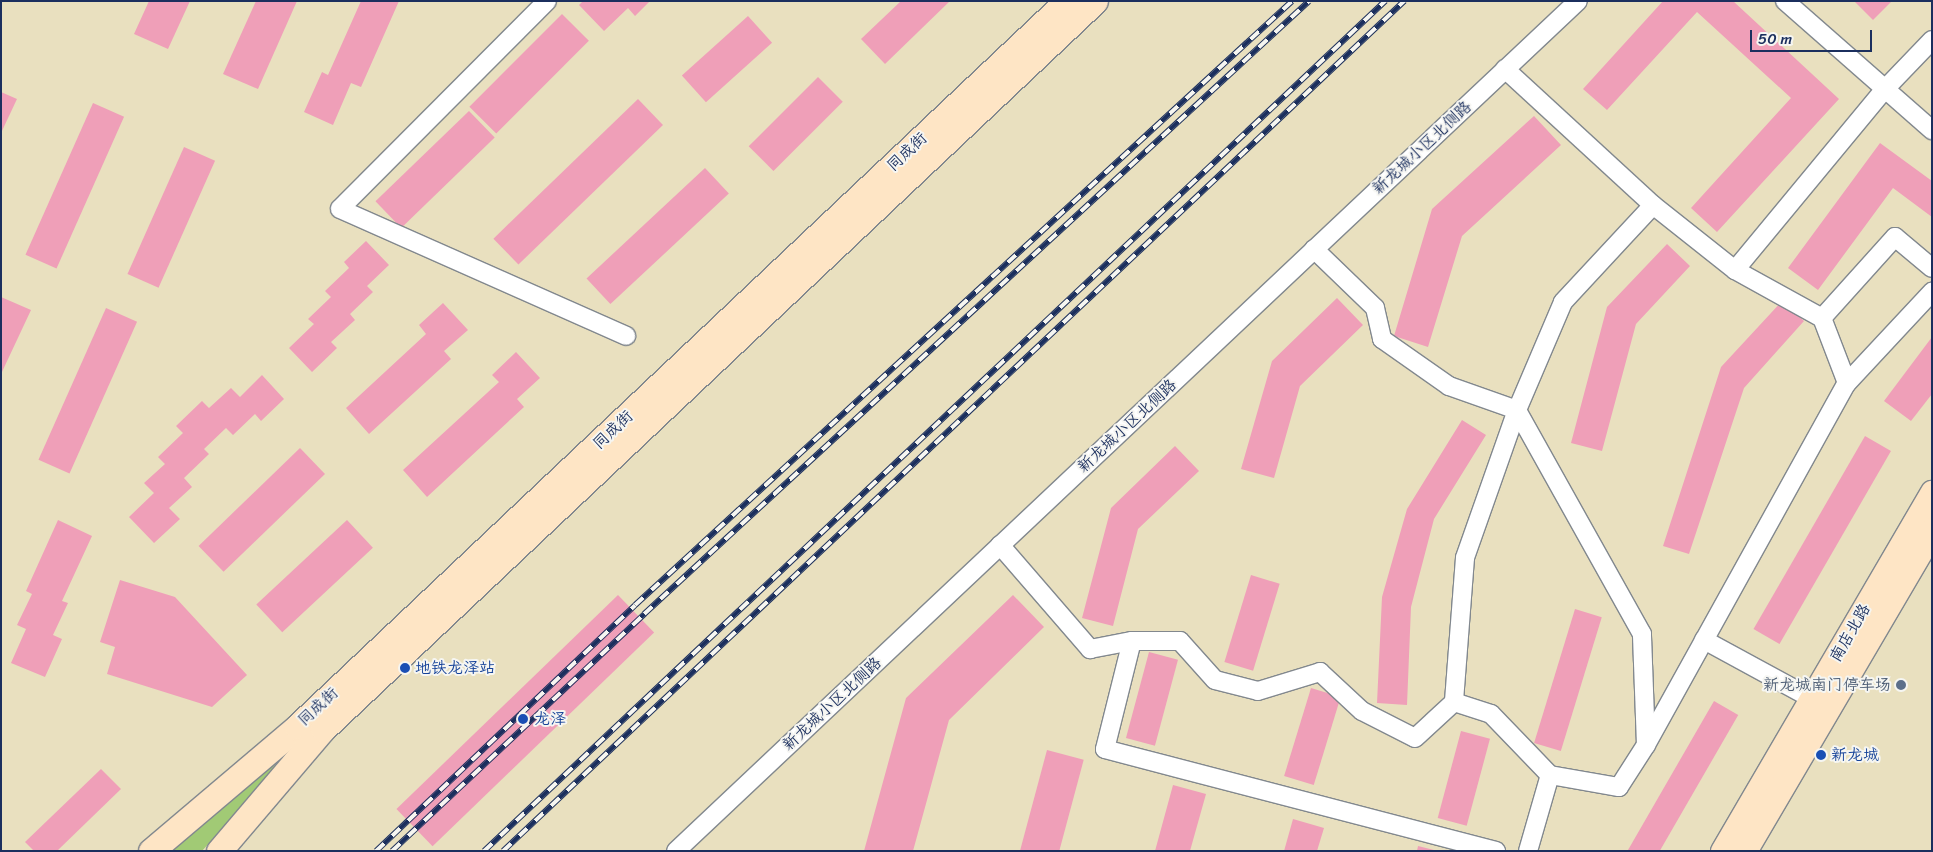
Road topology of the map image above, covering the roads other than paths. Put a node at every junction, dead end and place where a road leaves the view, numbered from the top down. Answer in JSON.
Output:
{"nodes":[{"id":1,"x":547,"y":1,"type":"edge"},
{"id":2,"x":1067,"y":1,"type":"edge"},
{"id":3,"x":1095,"y":1,"type":"edge"},
{"id":4,"x":1578,"y":1,"type":"edge"},
{"id":5,"x":1785,"y":1,"type":"edge"},
{"id":6,"x":1932,"y":40,"type":"edge"},
{"id":7,"x":1505,"y":69,"type":"junction"},
{"id":8,"x":1885,"y":89,"type":"junction"},
{"id":9,"x":1932,"y":130,"type":"edge"},
{"id":10,"x":1653,"y":205,"type":"junction"},
{"id":11,"x":1314,"y":250,"type":"junction"},
{"id":12,"x":1932,"y":268,"type":"edge"},
{"id":13,"x":1735,"y":270,"type":"junction"},
{"id":14,"x":1932,"y":292,"type":"edge"},
{"id":15,"x":1822,"y":318,"type":"junction"},
{"id":16,"x":626,"y":336,"type":"dead end"},
{"id":17,"x":1847,"y":383,"type":"junction"},
{"id":18,"x":1517,"y":410,"type":"junction"},
{"id":19,"x":1932,"y":493,"type":"edge"},
{"id":20,"x":1932,"y":530,"type":"edge"},
{"id":21,"x":1000,"y":545,"type":"junction"},
{"id":22,"x":1704,"y":640,"type":"junction"},
{"id":23,"x":1132,"y":641,"type":"junction"},
{"id":24,"x":1454,"y":702,"type":"junction"},
{"id":25,"x":1820,"y":703,"type":"junction"},
{"id":26,"x":1646,"y":745,"type":"junction"},
{"id":27,"x":1550,"y":775,"type":"junction"},
{"id":28,"x":155,"y":848,"type":"edge"},
{"id":29,"x":219,"y":851,"type":"edge"},
{"id":30,"x":676,"y":851,"type":"edge"},
{"id":31,"x":1496,"y":851,"type":"edge"},
{"id":32,"x":1528,"y":851,"type":"edge"},
{"id":33,"x":1722,"y":851,"type":"edge"},
{"id":34,"x":1744,"y":851,"type":"edge"}],
"edges":[{"from":1,"to":16,"type":"street"},
{"from":2,"to":28,"type":"main road","name":"同成街"},
{"from":3,"to":29,"type":"main road","name":"同成街"},
{"from":4,"to":7,"type":"street","name":"新龙城小区北侧路"},
{"from":5,"to":8,"type":"street"},
{"from":6,"to":8,"type":"street"},
{"from":7,"to":10,"type":"street"},
{"from":7,"to":11,"type":"street","name":"新龙城小区北侧路"},
{"from":8,"to":9,"type":"street"},
{"from":8,"to":13,"type":"street"},
{"from":10,"to":13,"type":"street"},
{"from":10,"to":18,"type":"street"},
{"from":11,"to":18,"type":"street"},
{"from":11,"to":21,"type":"street","name":"新龙城小区北侧路"},
{"from":12,"to":15,"type":"street"},
{"from":13,"to":15,"type":"street"},
{"from":14,"to":17,"type":"street"},
{"from":15,"to":17,"type":"street"},
{"from":17,"to":22,"type":"street"},
{"from":18,"to":24,"type":"street"},
{"from":18,"to":26,"type":"street"},
{"from":19,"to":25,"type":"main road","name":"南店北路"},
{"from":20,"to":25,"type":"main road","name":"南店北路"},
{"from":21,"to":23,"type":"street"},
{"from":21,"to":30,"type":"street","name":"新龙城小区北侧路"},
{"from":22,"to":25,"type":"street"},
{"from":22,"to":26,"type":"street"},
{"from":23,"to":24,"type":"street"},
{"from":23,"to":31,"type":"street"},
{"from":24,"to":27,"type":"street"},
{"from":25,"to":33,"type":"main road","name":"南店北路"},
{"from":25,"to":34,"type":"main road","name":"南店北路"},
{"from":26,"to":27,"type":"street"},
{"from":27,"to":32,"type":"street"}]}
